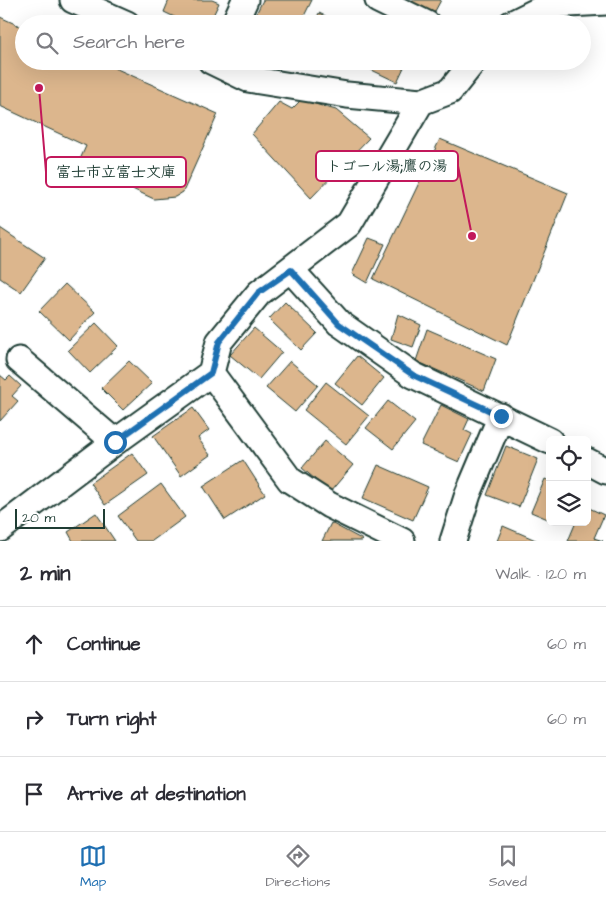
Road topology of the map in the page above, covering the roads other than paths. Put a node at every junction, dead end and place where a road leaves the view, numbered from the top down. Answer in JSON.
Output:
{"nodes":[{"id":1,"x":73,"y":0,"type":"edge"},
{"id":2,"x":245,"y":0,"type":"edge"},
{"id":3,"x":378,"y":0,"type":"edge"},
{"id":4,"x":606,"y":2,"type":"edge"},
{"id":5,"x":107,"y":15,"type":"edge"},
{"id":6,"x":238,"y":15,"type":"edge"},
{"id":7,"x":409,"y":15,"type":"edge"},
{"id":8,"x":530,"y":15,"type":"edge"},
{"id":9,"x":231,"y":70,"type":"edge"},
{"id":10,"x":467,"y":70,"type":"edge"},
{"id":11,"x":421,"y":102,"type":"junction"},
{"id":12,"x":291,"y":270,"type":"junction"},
{"id":13,"x":19,"y":360,"type":"dead end"},
{"id":14,"x":211,"y":373,"type":"junction"},
{"id":15,"x":501,"y":416,"type":"junction"},
{"id":16,"x":546,"y":440,"type":"edge"},
{"id":17,"x":115,"y":442,"type":"junction"},
{"id":18,"x":591,"y":463,"type":"edge"},
{"id":19,"x":606,"y":471,"type":"edge"},
{"id":20,"x":0,"y":529,"type":"edge"},
{"id":21,"x":402,"y":541,"type":"edge"},
{"id":22,"x":453,"y":541,"type":"edge"}],
"edges":[{"from":1,"to":5,"type":"street"},
{"from":2,"to":6,"type":"street"},
{"from":3,"to":7,"type":"street"},
{"from":4,"to":8,"type":"street"},
{"from":9,"to":11,"type":"street"},
{"from":10,"to":11,"type":"street"},
{"from":11,"to":12,"type":"street"},
{"from":12,"to":14,"type":"street"},
{"from":12,"to":15,"type":"street"},
{"from":13,"to":17,"type":"street"},
{"from":14,"to":17,"type":"street"},
{"from":14,"to":21,"type":"street"},
{"from":15,"to":16,"type":"street"},
{"from":15,"to":22,"type":"street"},
{"from":17,"to":20,"type":"street"},
{"from":18,"to":19,"type":"street"}]}
